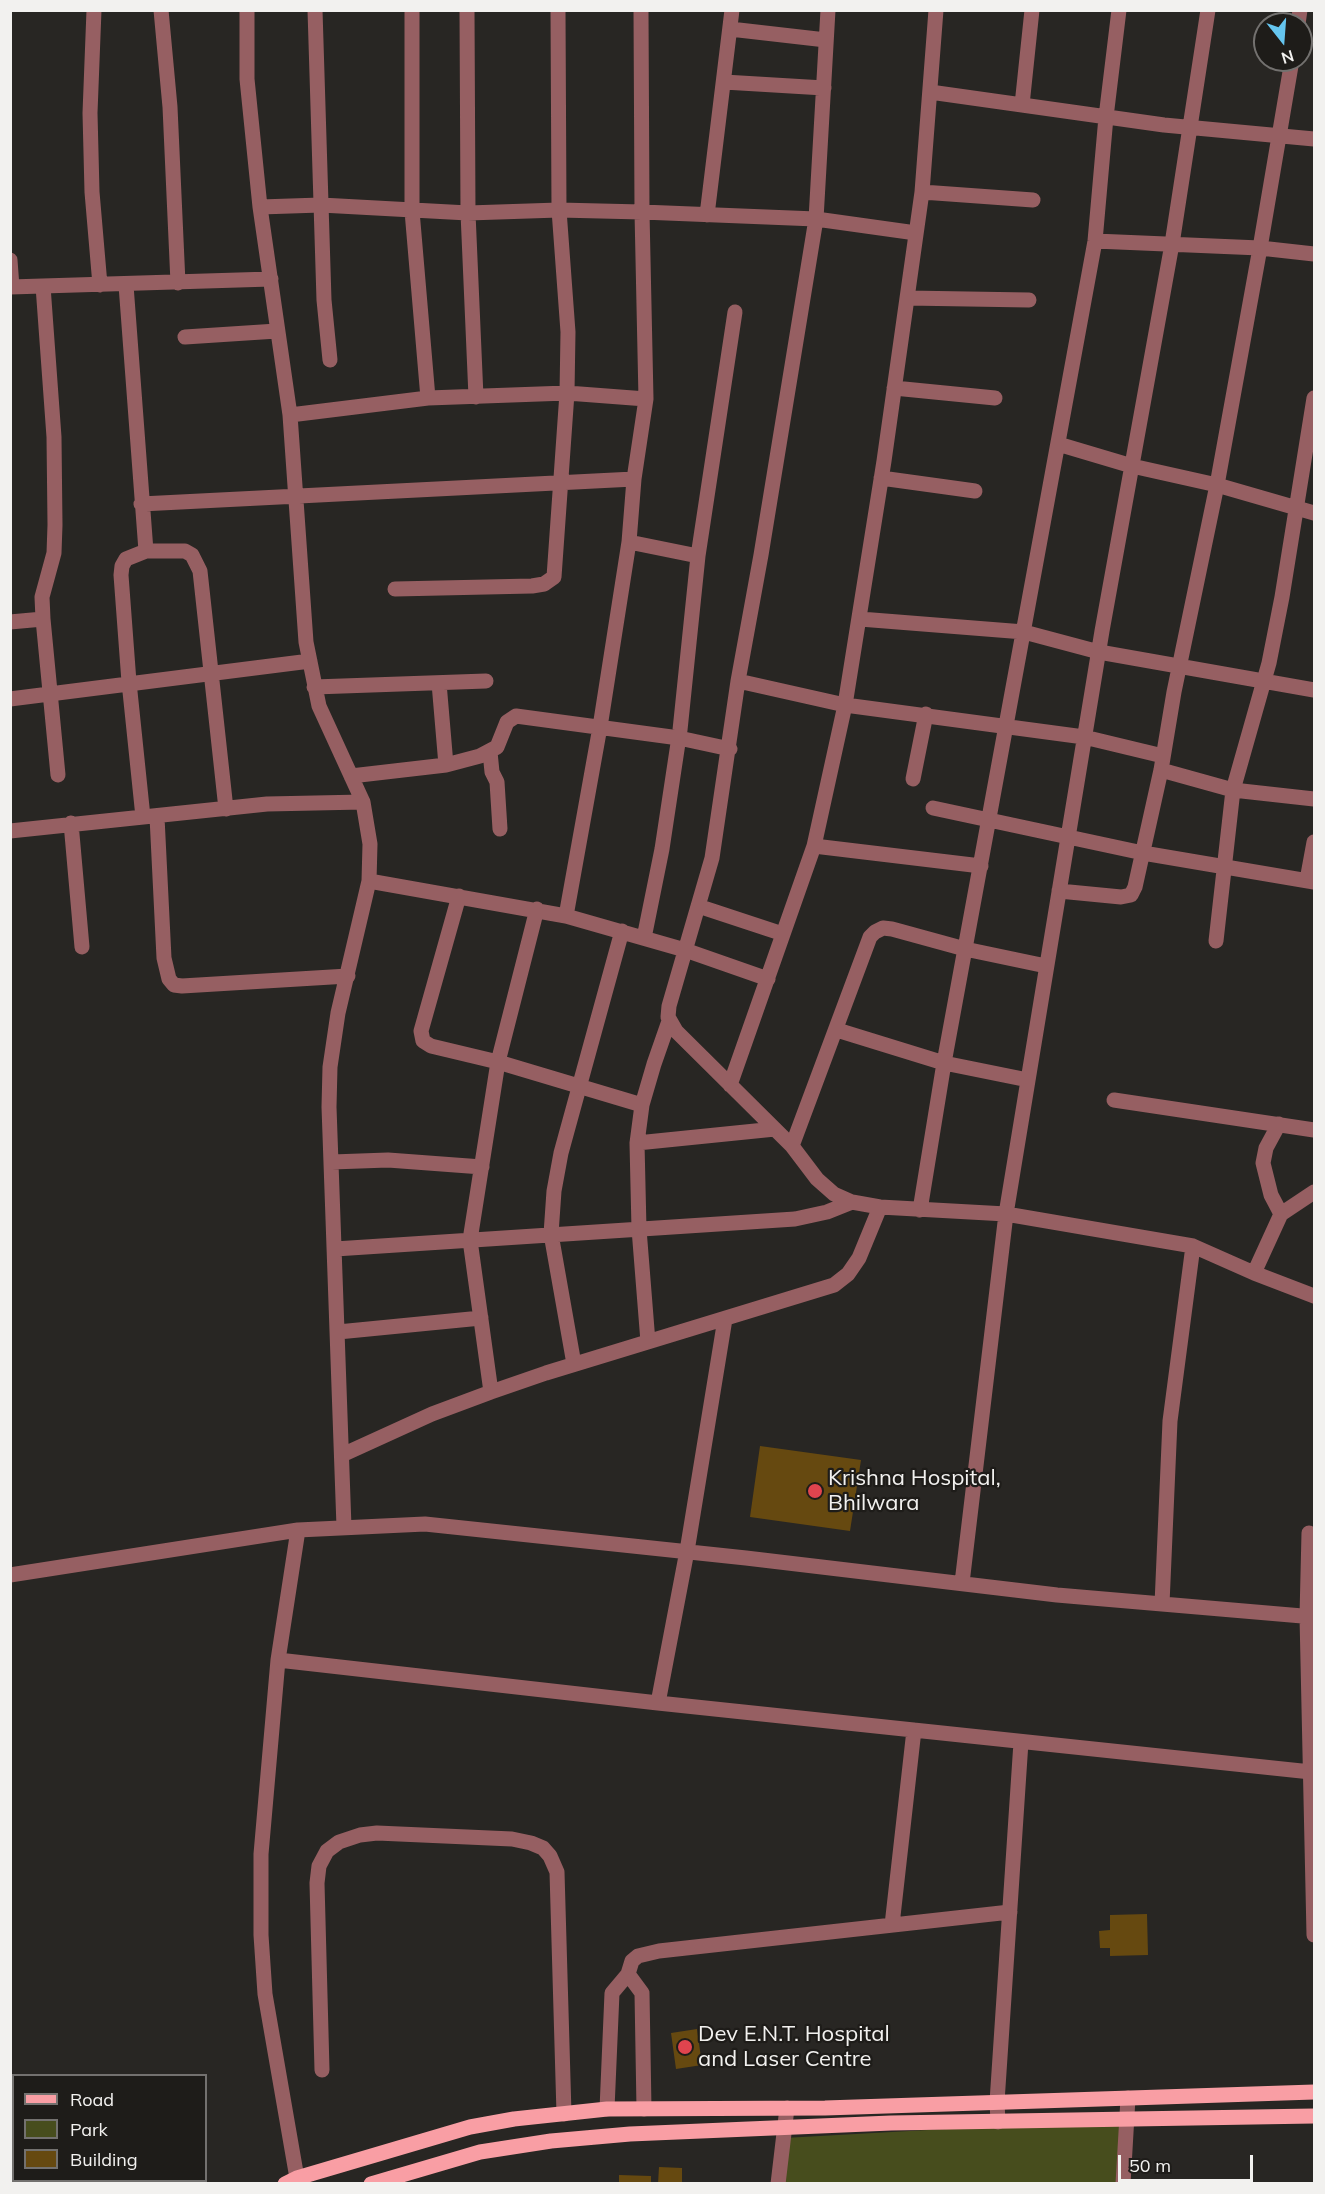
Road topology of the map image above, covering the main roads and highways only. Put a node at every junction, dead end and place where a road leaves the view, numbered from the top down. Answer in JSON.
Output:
{"nodes":[{"id":1,"x":1314,"y":2092,"type":"edge"},
{"id":2,"x":1314,"y":2116,"type":"edge"},
{"id":3,"x":294,"y":2182,"type":"edge"},
{"id":4,"x":371,"y":2184,"type":"edge"}],
"edges":[{"from":1,"to":3,"type":"main road"},
{"from":2,"to":4,"type":"main road"}]}
